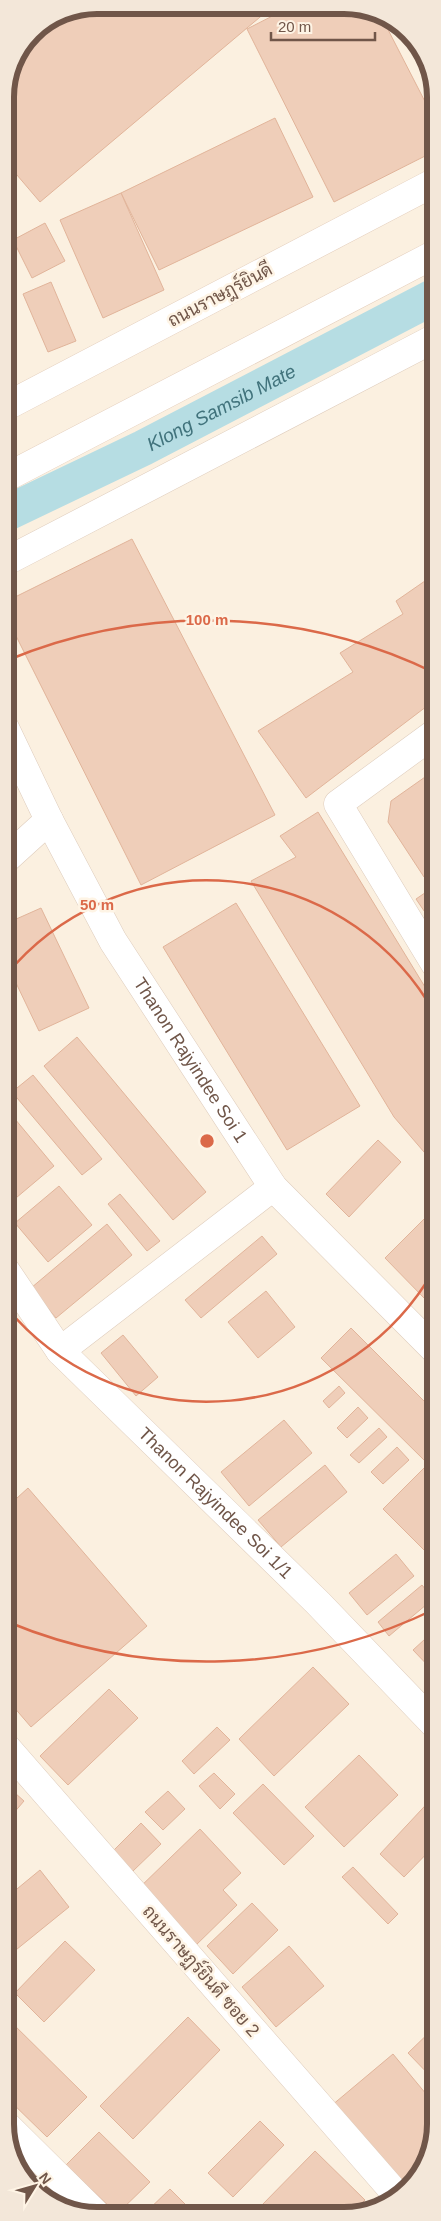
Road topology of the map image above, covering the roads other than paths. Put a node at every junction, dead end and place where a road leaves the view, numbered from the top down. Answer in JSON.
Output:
{"nodes":[{"id":1,"x":427,"y":186,"type":"edge"},
{"id":2,"x":427,"y":258,"type":"edge"},
{"id":3,"x":427,"y":342,"type":"edge"},
{"id":4,"x":14,"y":402,"type":"edge"},
{"id":5,"x":14,"y":473,"type":"edge"},
{"id":6,"x":14,"y":557,"type":"edge"},
{"id":7,"x":427,"y":739,"type":"edge"},
{"id":8,"x":14,"y":747,"type":"edge"},
{"id":9,"x":49,"y":820,"type":"junction"},
{"id":10,"x":14,"y":852,"type":"edge"},
{"id":11,"x":427,"y":949,"type":"edge"},
{"id":12,"x":273,"y":1187,"type":"junction"},
{"id":13,"x":14,"y":1283,"type":"edge"},
{"id":14,"x":427,"y":1342,"type":"edge"},
{"id":15,"x":60,"y":1351,"type":"junction"},
{"id":16,"x":427,"y":1717,"type":"edge"},
{"id":17,"x":14,"y":1757,"type":"edge"},
{"id":18,"x":14,"y":2133,"type":"edge"},
{"id":19,"x":393,"y":2191,"type":"edge"},
{"id":20,"x":88,"y":2207,"type":"edge"}],
"edges":[{"from":1,"to":4,"type":"street","name":"ถนนราษฎร์ยินดี"},
{"from":2,"to":5,"type":"street"},
{"from":3,"to":6,"type":"street"},
{"from":7,"to":11,"type":"street"},
{"from":8,"to":9,"type":"street","name":"Thanon Rajyindee Soi 1"},
{"from":9,"to":10,"type":"street"},
{"from":9,"to":12,"type":"street","name":"Thanon Rajyindee Soi 1"},
{"from":12,"to":14,"type":"street","name":"Thanon Rajyindee Soi 1"},
{"from":12,"to":15,"type":"street"},
{"from":13,"to":15,"type":"street","name":"Thanon Rajyindee Soi 1/1"},
{"from":15,"to":16,"type":"street","name":"Thanon Rajyindee Soi 1/1"},
{"from":17,"to":19,"type":"street","name":"ถนนราษฏร์ยินดี ซอย 2"},
{"from":18,"to":20,"type":"street"}]}
